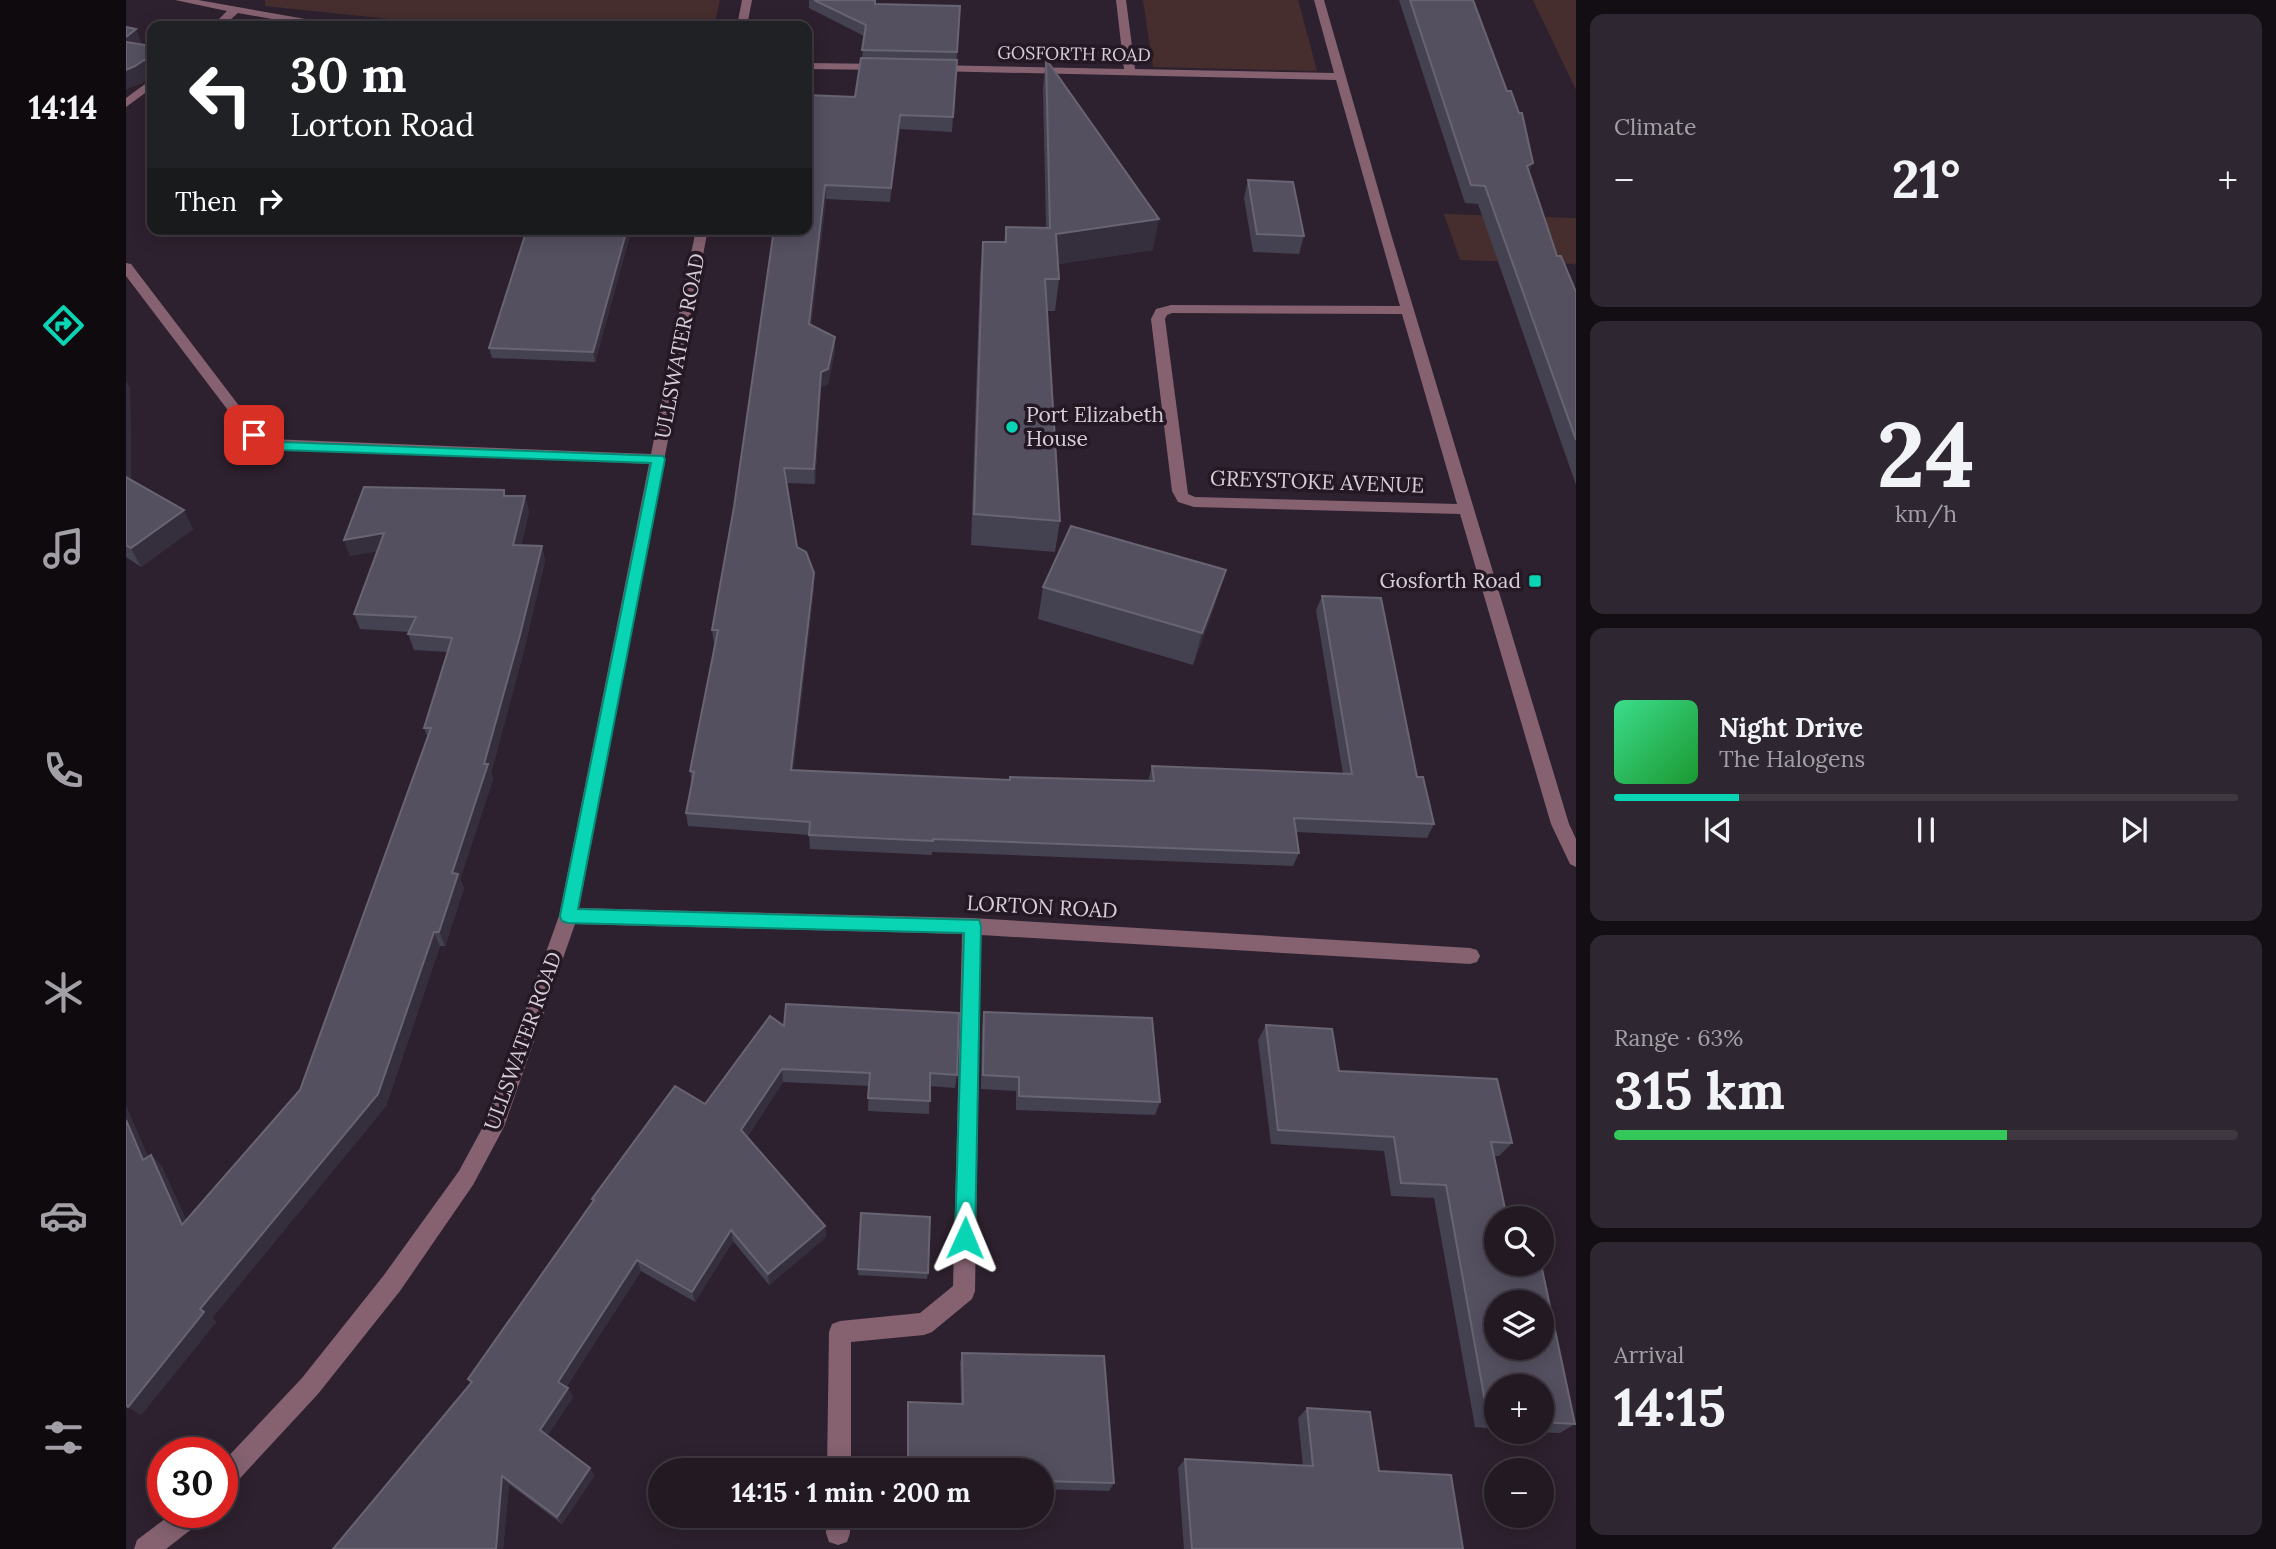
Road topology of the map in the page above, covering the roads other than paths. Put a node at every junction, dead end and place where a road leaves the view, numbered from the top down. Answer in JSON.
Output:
{"nodes":[{"id":1,"x":180,"y":0,"type":"edge"},
{"id":2,"x":747,"y":0,"type":"edge"},
{"id":3,"x":1121,"y":0,"type":"edge"},
{"id":4,"x":1319,"y":0,"type":"edge"},
{"id":5,"x":234,"y":11,"type":"junction"},
{"id":6,"x":223,"y":21,"type":"edge"},
{"id":7,"x":297,"y":21,"type":"edge"},
{"id":8,"x":743,"y":21,"type":"edge"},
{"id":9,"x":812,"y":65,"type":"edge"},
{"id":10,"x":901,"y":68,"type":"edge"},
{"id":11,"x":915,"y":68,"type":"edge"},
{"id":12,"x":1130,"y":73,"type":"junction"},
{"id":13,"x":1341,"y":77,"type":"junction"},
{"id":14,"x":147,"y":86,"type":"edge"},
{"id":15,"x":126,"y":104,"type":"edge"},
{"id":16,"x":701,"y":235,"type":"edge"},
{"id":17,"x":126,"y":267,"type":"edge"},
{"id":18,"x":1408,"y":310,"type":"junction"},
{"id":19,"x":658,"y":459,"type":"junction"},
{"id":20,"x":1467,"y":509,"type":"junction"},
{"id":21,"x":1576,"y":859,"type":"edge"},
{"id":22,"x":568,"y":916,"type":"junction"},
{"id":23,"x":972,"y":926,"type":"junction"},
{"id":24,"x":1470,"y":956,"type":"dead end"},
{"id":25,"x":839,"y":1458,"type":"edge"},
{"id":26,"x":238,"y":1464,"type":"edge"},
{"id":27,"x":173,"y":1528,"type":"edge"},
{"id":28,"x":146,"y":1549,"type":"edge"}],
"edges":[{"from":1,"to":5,"type":"street"},
{"from":2,"to":8,"type":"street"},
{"from":3,"to":12,"type":"street"},
{"from":4,"to":13,"type":"street","name":"GREYSTOKE AVENUE"},
{"from":5,"to":6,"type":"street"},
{"from":5,"to":7,"type":"street"},
{"from":9,"to":10,"type":"street"},
{"from":11,"to":12,"type":"street","name":"GOSFORTH ROAD"},
{"from":12,"to":13,"type":"street","name":"GOSFORTH ROAD"},
{"from":13,"to":18,"type":"street","name":"GREYSTOKE AVENUE"},
{"from":14,"to":15,"type":"street"},
{"from":16,"to":19,"type":"street","name":"ULLSWATER ROAD"},
{"from":17,"to":19,"type":"street"},
{"from":18,"to":20,"type":"street","name":"GREYSTOKE AVENUE"},
{"from":18,"to":20,"type":"street","name":"GREYSTOKE AVENUE"},
{"from":19,"to":22,"type":"street","name":"ULLSWATER ROAD"},
{"from":20,"to":21,"type":"street","name":"GREYSTOKE AVENUE"},
{"from":22,"to":23,"type":"street","name":"LORTON ROAD"},
{"from":22,"to":26,"type":"street","name":"ULLSWATER ROAD"},
{"from":23,"to":24,"type":"street","name":"LORTON ROAD"},
{"from":23,"to":25,"type":"street"},
{"from":27,"to":28,"type":"street"}]}
